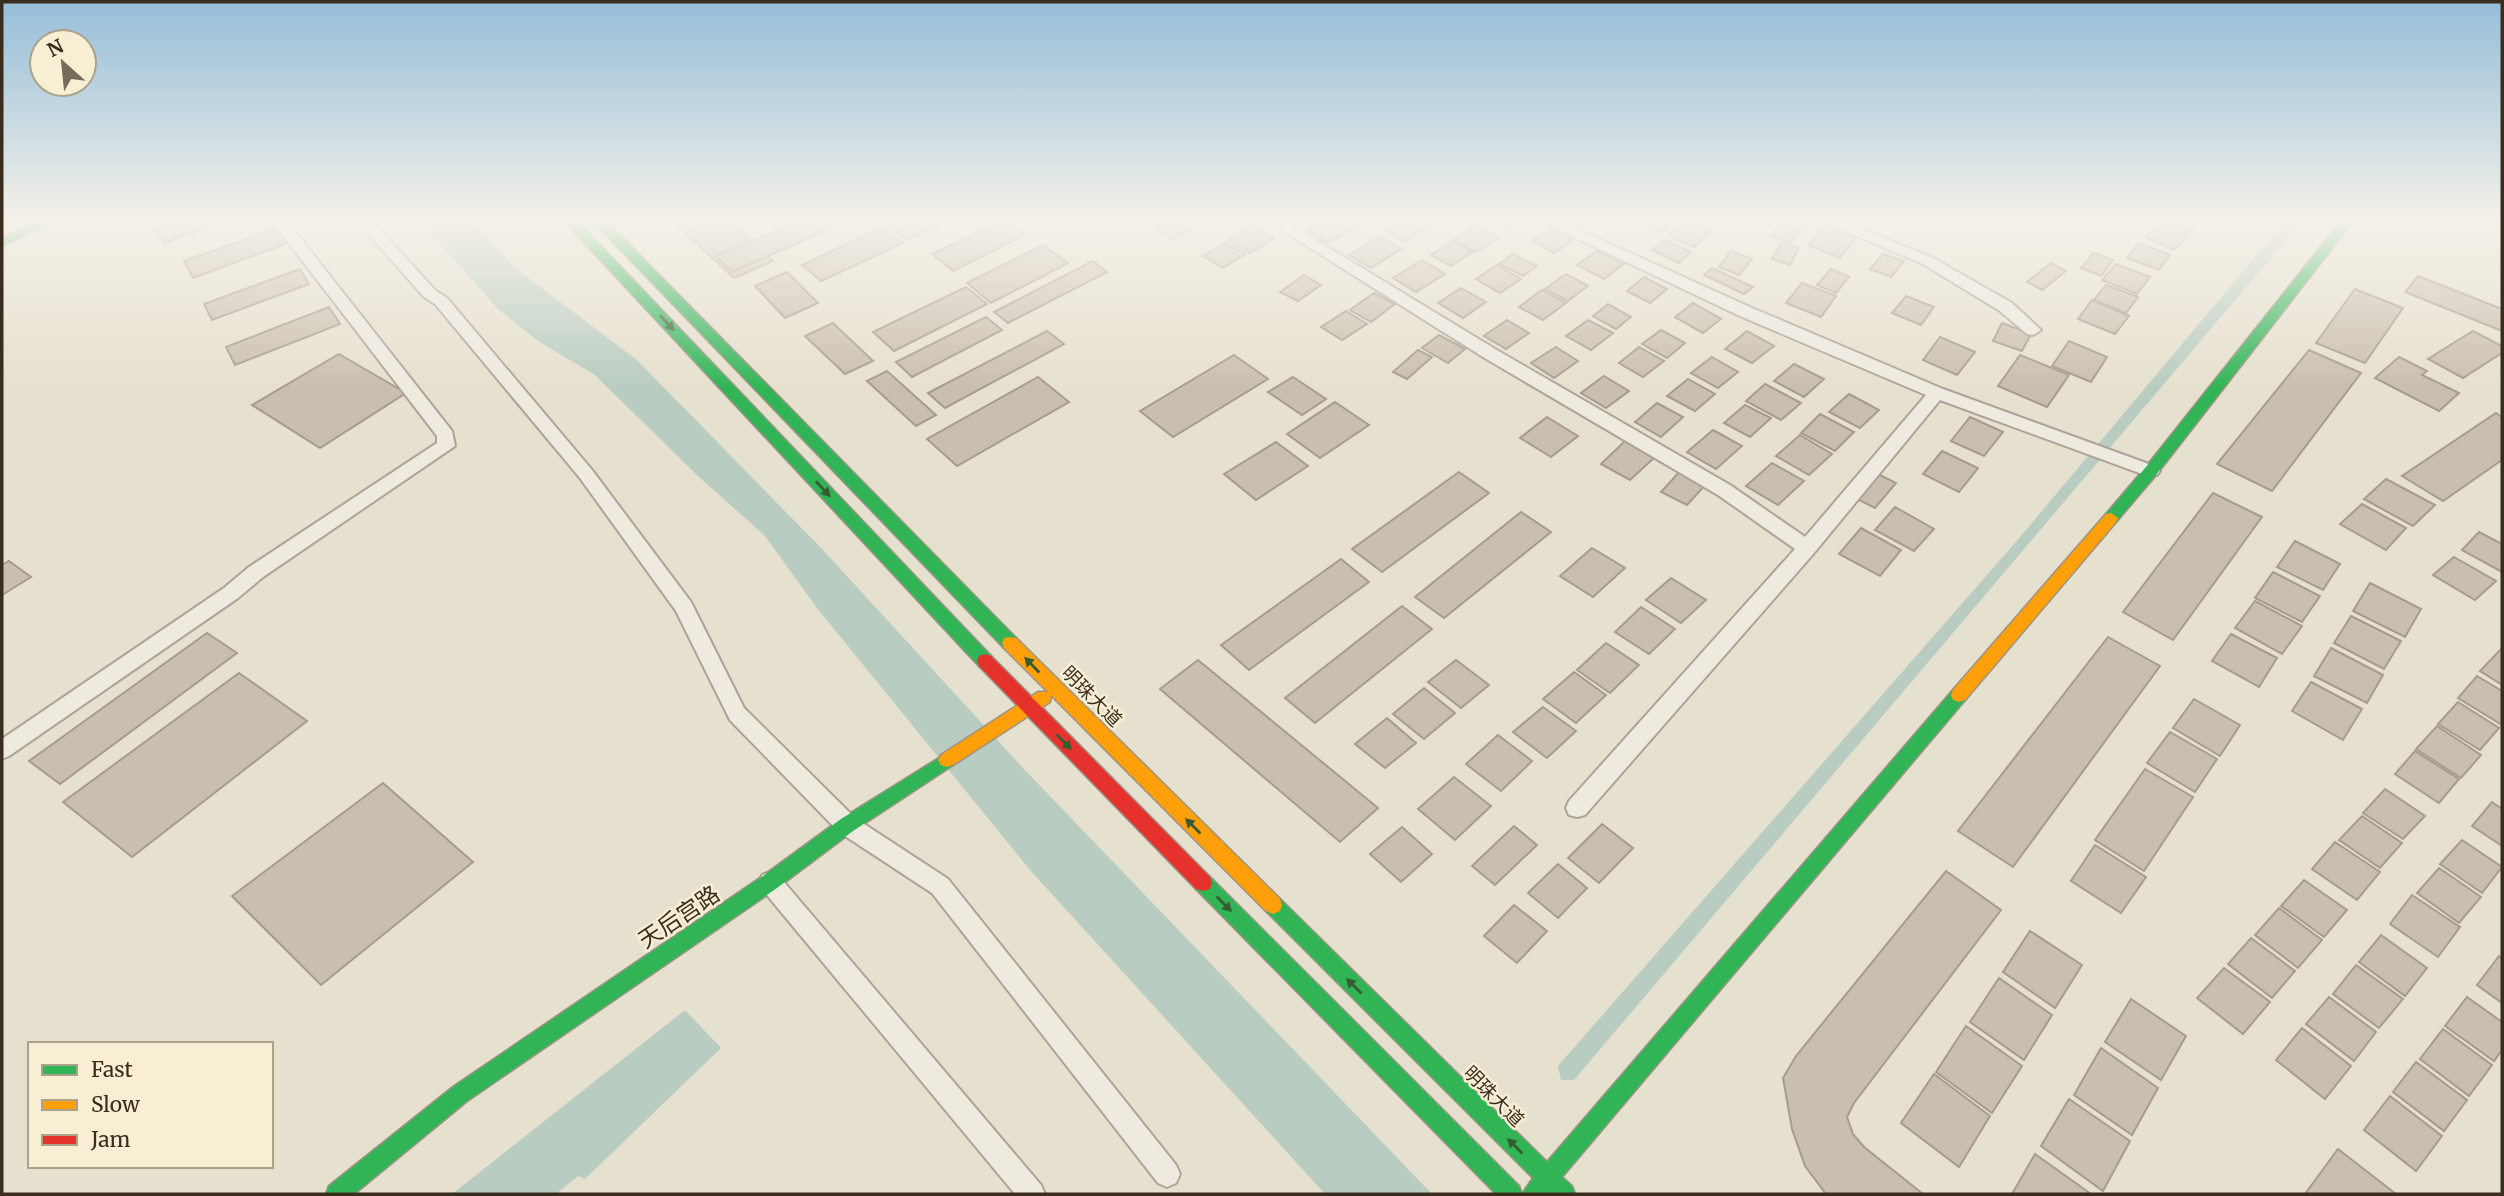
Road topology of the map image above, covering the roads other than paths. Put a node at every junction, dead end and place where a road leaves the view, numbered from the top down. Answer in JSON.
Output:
{"nodes":[{"id":1,"x":322,"y":276,"type":"edge"},
{"id":2,"x":414,"y":276,"type":"edge"},
{"id":3,"x":622,"y":276,"type":"edge"},
{"id":4,"x":652,"y":276,"type":"edge"},
{"id":5,"x":1364,"y":276,"type":"edge"},
{"id":6,"x":1667,"y":276,"type":"edge"},
{"id":7,"x":1953,"y":276,"type":"edge"},
{"id":8,"x":2299,"y":276,"type":"edge"},
{"id":9,"x":2033,"y":330,"type":"dead end"},
{"id":10,"x":1937,"y":393,"type":"junction"},
{"id":11,"x":2143,"y":468,"type":"junction"},
{"id":12,"x":1807,"y":548,"type":"junction"},
{"id":13,"x":1056,"y":690,"type":"junction"},
{"id":14,"x":1028,"y":706,"type":"junction"},
{"id":15,"x":2,"y":750,"type":"edge"},
{"id":16,"x":1577,"y":808,"type":"dead end"},
{"id":17,"x":847,"y":825,"type":"junction"},
{"id":18,"x":770,"y":882,"type":"junction"},
{"id":19,"x":1167,"y":1174,"type":"dead end"},
{"id":20,"x":1547,"y":1178,"type":"junction"},
{"id":21,"x":337,"y":1194,"type":"edge"},
{"id":22,"x":1031,"y":1194,"type":"edge"},
{"id":23,"x":1511,"y":1194,"type":"edge"},
{"id":24,"x":1533,"y":1194,"type":"edge"},
{"id":25,"x":1564,"y":1194,"type":"edge"}],
"edges":[{"from":1,"to":15,"type":"street"},
{"from":2,"to":17,"type":"street"},
{"from":3,"to":14,"type":"main road","one_way":true},
{"from":13,"to":4,"type":"main road","name":"明珠大道","one_way":true},
{"from":5,"to":12,"type":"street"},
{"from":6,"to":10,"type":"street"},
{"from":7,"to":9,"type":"street"},
{"from":8,"to":11,"type":"main road"},
{"from":10,"to":11,"type":"street"},
{"from":10,"to":12,"type":"street"},
{"from":11,"to":20,"type":"main road"},
{"from":12,"to":16,"type":"street"},
{"from":13,"to":14,"type":"main road","name":"天后宫路"},
{"from":20,"to":13,"type":"main road","name":"明珠大道","one_way":true},
{"from":14,"to":17,"type":"main road","name":"天后宫路"},
{"from":14,"to":23,"type":"main road","one_way":true},
{"from":17,"to":18,"type":"main road","name":"天后宫路"},
{"from":17,"to":19,"type":"street"},
{"from":18,"to":21,"type":"main road","name":"天后宫路"},
{"from":18,"to":22,"type":"street"},
{"from":20,"to":24,"type":"main road"},
{"from":20,"to":25,"type":"main road","name":"明珠大道"}]}
